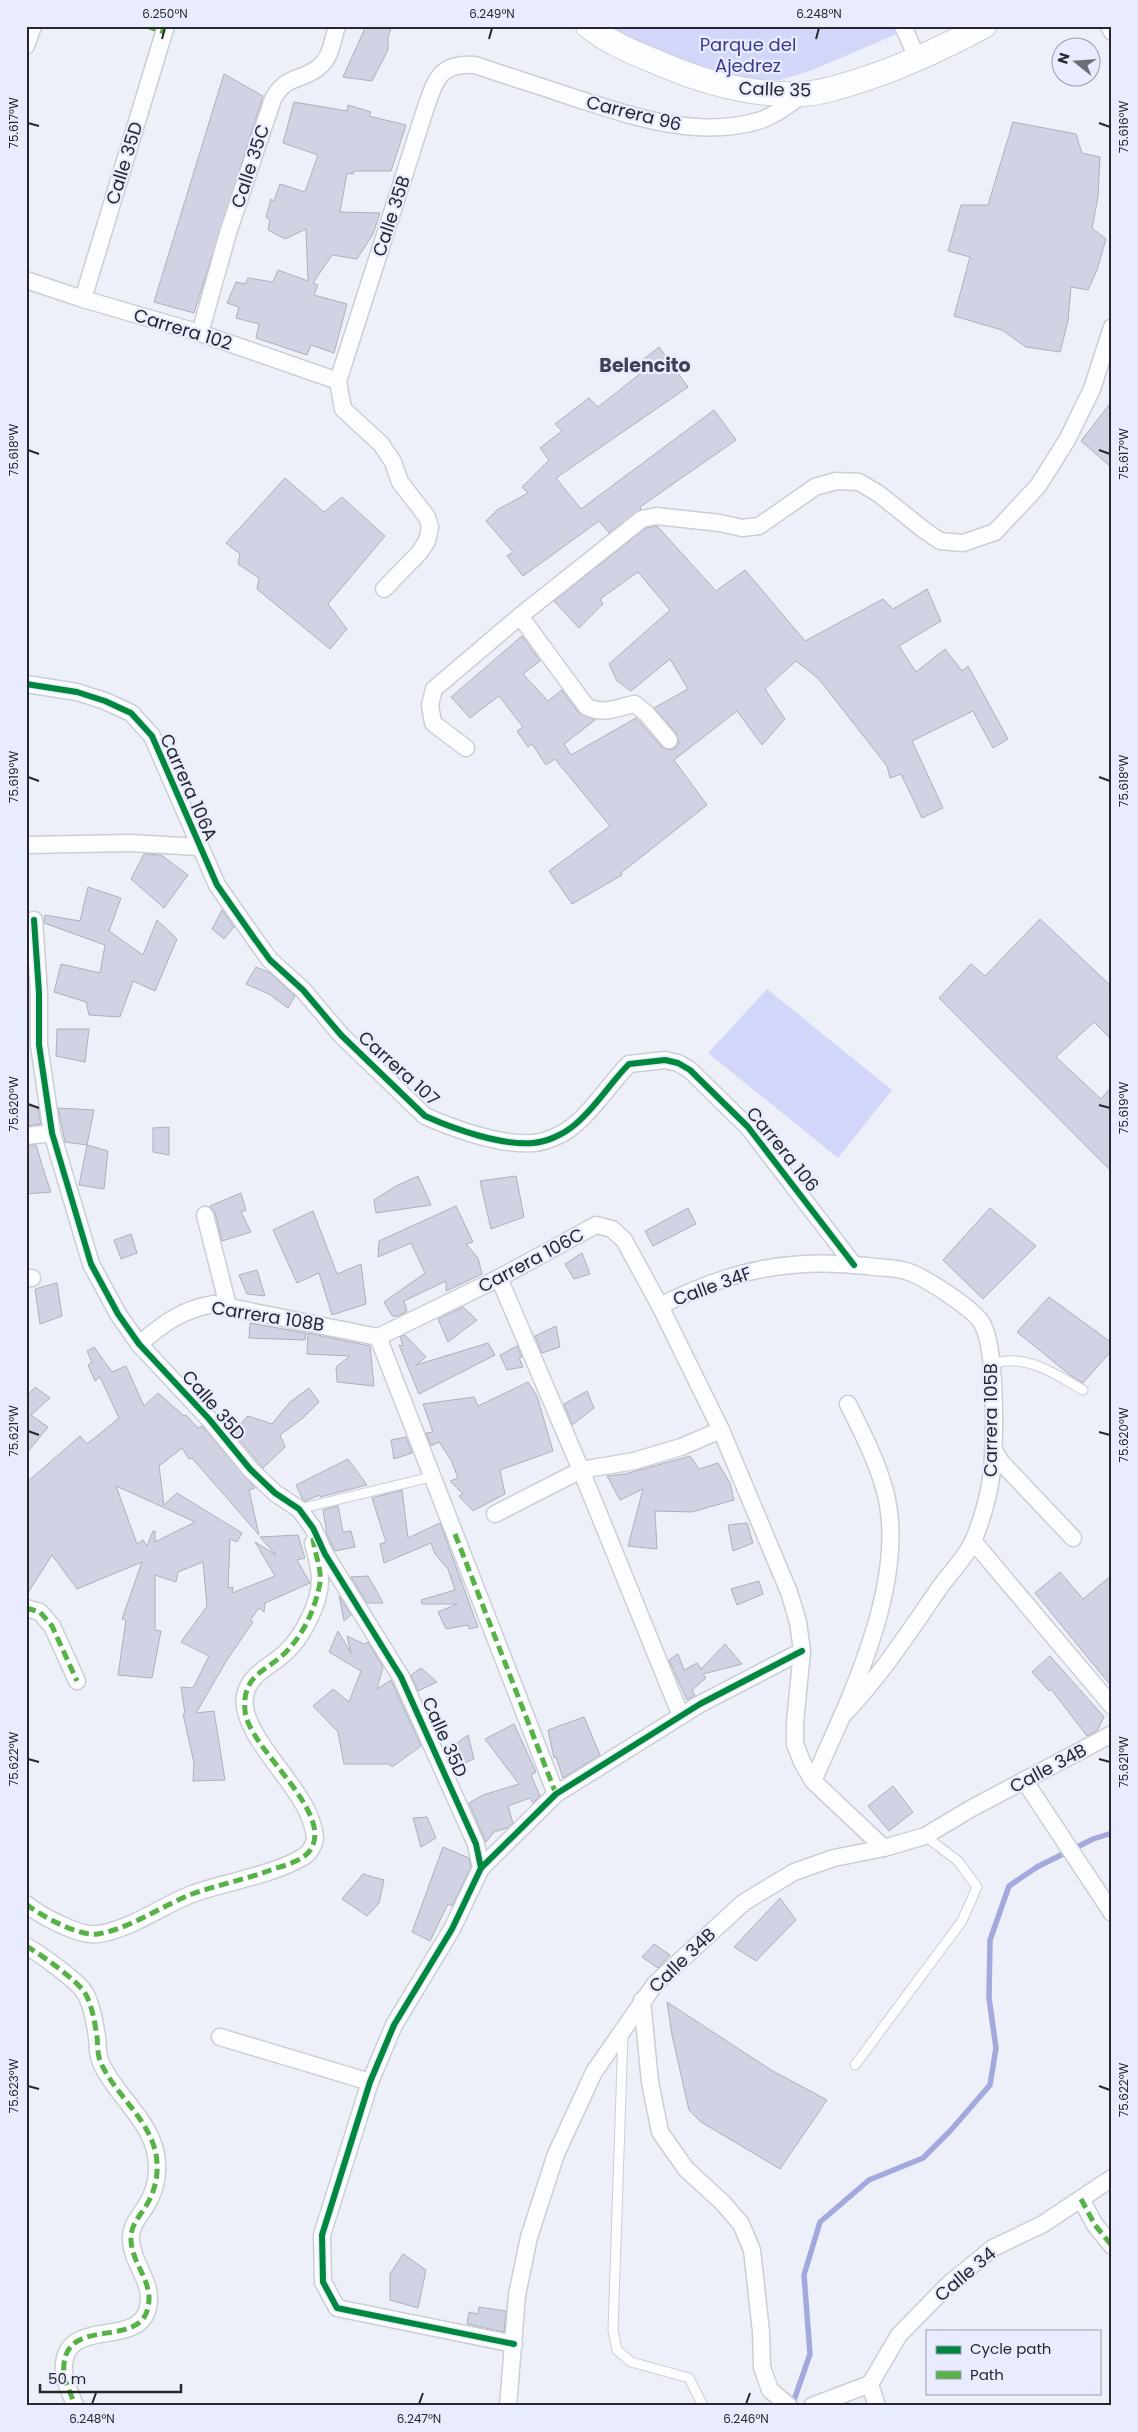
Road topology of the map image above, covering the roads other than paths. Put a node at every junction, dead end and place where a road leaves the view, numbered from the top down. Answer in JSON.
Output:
{"nodes":[{"id":1,"x":33,"y":26,"type":"edge"},
{"id":2,"x":166,"y":26,"type":"edge"},
{"id":3,"x":336,"y":26,"type":"edge"},
{"id":4,"x":903,"y":26,"type":"edge"},
{"id":5,"x":984,"y":26,"type":"edge"},
{"id":6,"x":1109,"y":26,"type":"edge"},
{"id":7,"x":592,"y":29,"type":"edge"},
{"id":8,"x":1112,"y":32,"type":"edge"},
{"id":9,"x":26,"y":46,"type":"edge"},
{"id":10,"x":918,"y":60,"type":"junction"},
{"id":11,"x":461,"y":64,"type":"joint"},
{"id":12,"x":804,"y":94,"type":"junction"},
{"id":13,"x":26,"y":280,"type":"edge"},
{"id":14,"x":83,"y":299,"type":"junction"},
{"id":15,"x":1112,"y":327,"type":"edge"},
{"id":16,"x":200,"y":332,"type":"junction"},
{"id":17,"x":338,"y":381,"type":"junction"},
{"id":18,"x":384,"y":589,"type":"dead end"},
{"id":19,"x":520,"y":616,"type":"junction"},
{"id":20,"x":26,"y":684,"type":"edge"},
{"id":21,"x":669,"y":740,"type":"dead end"},
{"id":22,"x":466,"y":748,"type":"dead end"},
{"id":23,"x":26,"y":845,"type":"edge"},
{"id":24,"x":199,"y":847,"type":"junction"},
{"id":25,"x":241,"y":918,"type":"joint"},
{"id":26,"x":34,"y":920,"type":"dead end"},
{"id":27,"x":678,"y":1063,"type":"joint"},
{"id":28,"x":52,"y":1133,"type":"junction"},
{"id":29,"x":26,"y":1136,"type":"edge"},
{"id":30,"x":205,"y":1214,"type":"dead end"},
{"id":31,"x":854,"y":1265,"type":"junction"},
{"id":32,"x":499,"y":1278,"type":"junction"},
{"id":33,"x":228,"y":1306,"type":"junction"},
{"id":34,"x":660,"y":1306,"type":"junction"},
{"id":35,"x":378,"y":1338,"type":"junction"},
{"id":36,"x":139,"y":1344,"type":"junction"},
{"id":37,"x":992,"y":1364,"type":"junction"},
{"id":38,"x":1083,"y":1390,"type":"dead end"},
{"id":39,"x":848,"y":1404,"type":"dead end"},
{"id":40,"x":721,"y":1430,"type":"junction"},
{"id":41,"x":993,"y":1450,"type":"junction"},
{"id":42,"x":580,"y":1470,"type":"junction"},
{"id":43,"x":431,"y":1477,"type":"junction"},
{"id":44,"x":299,"y":1509,"type":"junction"},
{"id":45,"x":495,"y":1514,"type":"dead end"},
{"id":46,"x":313,"y":1528,"type":"junction"},
{"id":47,"x":1073,"y":1538,"type":"dead end"},
{"id":48,"x":973,"y":1541,"type":"junction"},
{"id":49,"x":26,"y":1608,"type":"edge"},
{"id":50,"x":802,"y":1650,"type":"junction"},
{"id":51,"x":77,"y":1681,"type":"dead end"},
{"id":52,"x":1112,"y":1706,"type":"edge"},
{"id":53,"x":681,"y":1716,"type":"junction"},
{"id":54,"x":842,"y":1716,"type":"junction"},
{"id":55,"x":1112,"y":1734,"type":"edge"},
{"id":56,"x":1024,"y":1780,"type":"junction"},
{"id":57,"x":813,"y":1781,"type":"junction"},
{"id":58,"x":556,"y":1794,"type":"junction"},
{"id":59,"x":925,"y":1836,"type":"junction"},
{"id":60,"x":884,"y":1848,"type":"junction"},
{"id":61,"x":481,"y":1868,"type":"junction"},
{"id":62,"x":26,"y":1904,"type":"edge"},
{"id":63,"x":1112,"y":1913,"type":"edge"},
{"id":64,"x":26,"y":1946,"type":"edge"},
{"id":65,"x":642,"y":2000,"type":"junction"},
{"id":66,"x":623,"y":2029,"type":"junction"},
{"id":67,"x":220,"y":2037,"type":"dead end"},
{"id":68,"x":855,"y":2065,"type":"dead end"},
{"id":69,"x":370,"y":2082,"type":"junction"},
{"id":70,"x":1112,"y":2178,"type":"edge"},
{"id":71,"x":1081,"y":2198,"type":"junction"},
{"id":72,"x":1112,"y":2246,"type":"edge"},
{"id":73,"x":514,"y":2344,"type":"junction"},
{"id":74,"x":870,"y":2384,"type":"junction"},
{"id":75,"x":75,"y":2406,"type":"edge"},
{"id":76,"x":508,"y":2406,"type":"edge"},
{"id":77,"x":702,"y":2406,"type":"edge"},
{"id":78,"x":788,"y":2406,"type":"edge"},
{"id":79,"x":812,"y":2406,"type":"edge"},
{"id":80,"x":877,"y":2406,"type":"edge"}],
"edges":[{"from":1,"to":9,"type":"street"},
{"from":2,"to":14,"type":"street","name":"Calle 35D"},
{"from":3,"to":16,"type":"street","name":"Calle 35C"},
{"from":4,"to":10,"type":"street"},
{"from":5,"to":10,"type":"street","name":"Calle 35"},
{"from":6,"to":8,"type":"street"},
{"from":7,"to":12,"type":"street","name":"Calle 35"},
{"from":10,"to":12,"type":"street","name":"Calle 35"},
{"from":11,"to":12,"type":"street","name":"Carrera 96"},
{"from":11,"to":17,"type":"street","name":"Calle 35B"},
{"from":13,"to":14,"type":"street","name":"Carrera 102"},
{"from":14,"to":16,"type":"street","name":"Carrera 102"},
{"from":15,"to":19,"type":"street"},
{"from":16,"to":17,"type":"street","name":"Carrera 102"},
{"from":17,"to":18,"type":"street"},
{"from":19,"to":21,"type":"street"},
{"from":19,"to":22,"type":"street"},
{"from":20,"to":24,"type":"street","name":"Carrera 106A"},
{"from":23,"to":24,"type":"street"},
{"from":24,"to":25,"type":"street","name":"Carrera 106A"},
{"from":25,"to":27,"type":"street","name":"Carrera 107"},
{"from":26,"to":28,"type":"street","name":"Calle 35D"},
{"from":27,"to":31,"type":"street","name":"Carrera 106"},
{"from":28,"to":29,"type":"street"},
{"from":28,"to":36,"type":"street","name":"Calle 35D"},
{"from":30,"to":33,"type":"street"},
{"from":31,"to":34,"type":"street","name":"Calle 34F"},
{"from":31,"to":37,"type":"street","name":"Carrera 105B"},
{"from":32,"to":34,"type":"street","name":"Carrera 106C"},
{"from":32,"to":35,"type":"street","name":"Carrera 106C"},
{"from":32,"to":42,"type":"street"},
{"from":33,"to":35,"type":"street","name":"Carrera 108B"},
{"from":33,"to":36,"type":"street","name":"Carrera 108B"},
{"from":34,"to":40,"type":"street","name":"Carrera 106C"},
{"from":35,"to":43,"type":"street"},
{"from":36,"to":44,"type":"street","name":"Calle 35D"},
{"from":37,"to":38,"type":"lane"},
{"from":37,"to":41,"type":"street","name":"Carrera 105B"},
{"from":39,"to":54,"type":"street"},
{"from":40,"to":42,"type":"street"},
{"from":40,"to":50,"type":"street","name":"Carrera 106C"},
{"from":41,"to":47,"type":"street"},
{"from":41,"to":48,"type":"street","name":"Carrera 105B"},
{"from":42,"to":45,"type":"street"},
{"from":42,"to":53,"type":"street"},
{"from":43,"to":44,"type":"lane"},
{"from":43,"to":58,"type":"street"},
{"from":44,"to":46,"type":"street","name":"Calle 35D"},
{"from":46,"to":61,"type":"street","name":"Calle 35D"},
{"from":46,"to":62,"type":"street"},
{"from":48,"to":52,"type":"street"},
{"from":48,"to":54,"type":"street","name":"Carrera 105B"},
{"from":49,"to":51,"type":"street"},
{"from":50,"to":53,"type":"street"},
{"from":50,"to":57,"type":"street","name":"Carrera 106C"},
{"from":53,"to":58,"type":"street"},
{"from":54,"to":57,"type":"street"},
{"from":55,"to":56,"type":"street","name":"Calle 34B"},
{"from":56,"to":59,"type":"street","name":"Calle 34B"},
{"from":56,"to":63,"type":"street"},
{"from":57,"to":60,"type":"street"},
{"from":58,"to":61,"type":"street"},
{"from":59,"to":60,"type":"street","name":"Calle 34B"},
{"from":59,"to":68,"type":"lane"},
{"from":60,"to":65,"type":"street","name":"Calle 34B"},
{"from":61,"to":69,"type":"street"},
{"from":64,"to":75,"type":"street"},
{"from":65,"to":66,"type":"street","name":"Calle 34B"},
{"from":65,"to":78,"type":"street"},
{"from":66,"to":73,"type":"street","name":"Calle 34B"},
{"from":66,"to":77,"type":"lane"},
{"from":67,"to":69,"type":"street"},
{"from":69,"to":73,"type":"street"},
{"from":70,"to":71,"type":"street","name":"Calle 34"},
{"from":71,"to":72,"type":"street"},
{"from":71,"to":74,"type":"street","name":"Calle 34"},
{"from":73,"to":76,"type":"street","name":"Calle 34B"},
{"from":74,"to":79,"type":"street"},
{"from":74,"to":80,"type":"street"}]}
